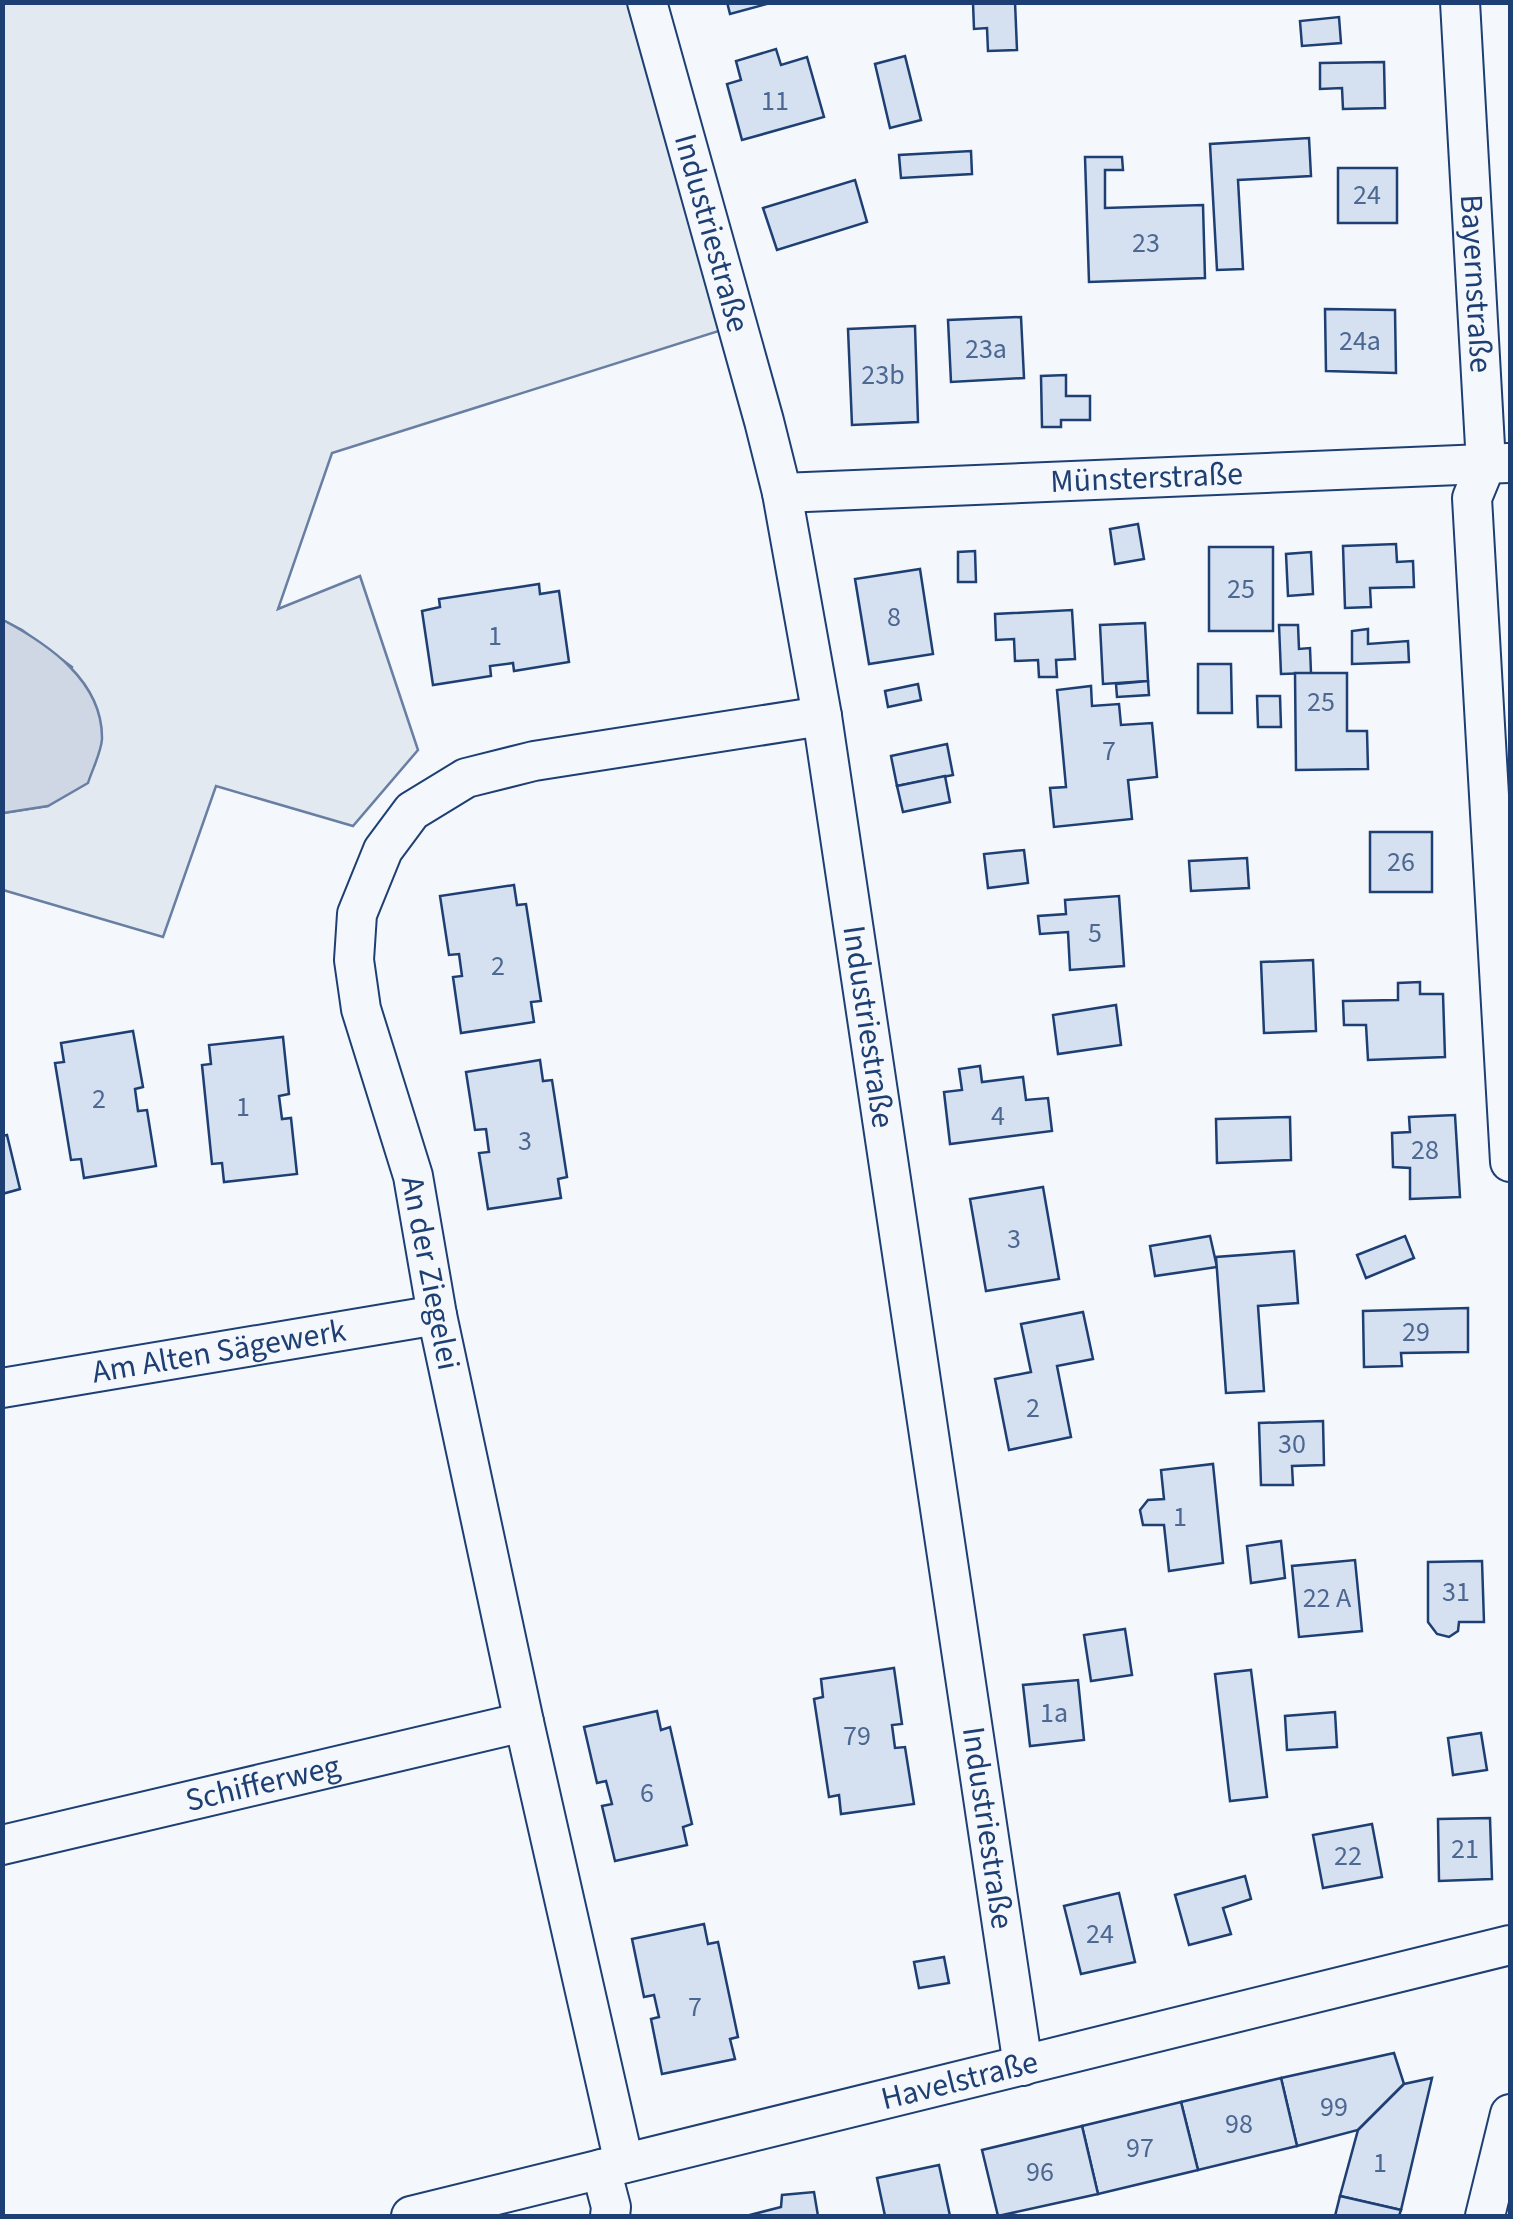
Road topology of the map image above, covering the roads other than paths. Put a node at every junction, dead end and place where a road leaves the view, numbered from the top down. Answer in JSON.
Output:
{"nodes":[{"id":1,"x":647,"y":2,"type":"edge"},
{"id":2,"x":1460,"y":2,"type":"edge"},
{"id":3,"x":1498,"y":463,"type":"edge"},
{"id":4,"x":782,"y":493,"type":"junction"},
{"id":5,"x":822,"y":716,"type":"junction"},
{"id":6,"x":1510,"y":1162,"type":"edge"},
{"id":7,"x":437,"y":1315,"type":"junction"},
{"id":8,"x":2,"y":1388,"type":"edge"},
{"id":9,"x":524,"y":1722,"type":"junction"},
{"id":10,"x":2,"y":1845,"type":"edge"},
{"id":11,"x":1510,"y":1945,"type":"edge"},
{"id":12,"x":1023,"y":2066,"type":"junction"},
{"id":13,"x":1510,"y":2114,"type":"edge"},
{"id":14,"x":612,"y":2166,"type":"junction"},
{"id":15,"x":410,"y":2216,"type":"edge"},
{"id":16,"x":610,"y":2216,"type":"edge"},
{"id":17,"x":1484,"y":2216,"type":"edge"}],
"edges":[{"from":1,"to":4,"type":"street","name":"Industriestraße"},
{"from":2,"to":3,"type":"street","name":"Bayernstraße"},
{"from":3,"to":4,"type":"street","name":"Münsterstraße"},
{"from":3,"to":6,"type":"street","name":"Bayernstraße"},
{"from":4,"to":5,"type":"street","name":"Industriestraße"},
{"from":5,"to":7,"type":"street","name":"An der Ziegelei"},
{"from":5,"to":12,"type":"street","name":"Industriestraße"},
{"from":7,"to":8,"type":"street","name":"Am Alten Sägewerk"},
{"from":7,"to":9,"type":"street","name":"An der Ziegelei"},
{"from":9,"to":10,"type":"street","name":"Schifferweg"},
{"from":9,"to":14,"type":"street","name":"An der Ziegelei"},
{"from":11,"to":12,"type":"street","name":"Havelstraße"},
{"from":12,"to":14,"type":"street","name":"Havelstraße"},
{"from":13,"to":17,"type":"street"},
{"from":14,"to":15,"type":"street","name":"Havelstraße"},
{"from":14,"to":16,"type":"street","name":"An der Ziegelei"}]}
